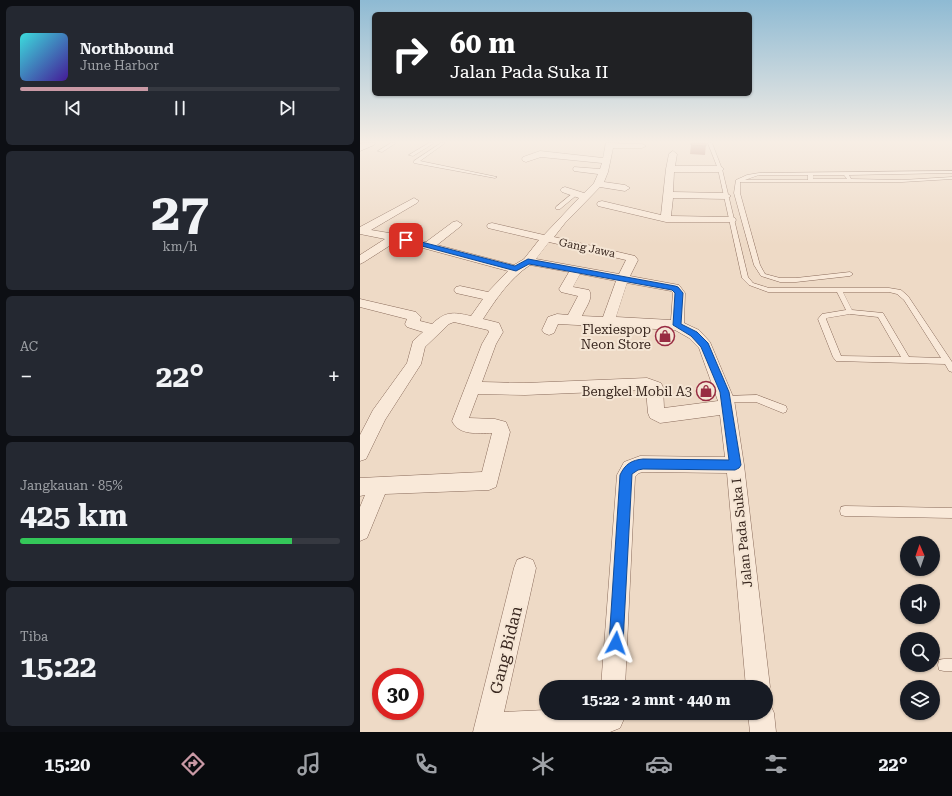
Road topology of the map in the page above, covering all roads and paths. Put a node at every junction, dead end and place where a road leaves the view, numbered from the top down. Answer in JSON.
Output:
{"nodes":[{"id":1,"x":601,"y":177,"type":"edge"},
{"id":2,"x":669,"y":177,"type":"edge"},
{"id":3,"x":722,"y":177,"type":"edge"},
{"id":4,"x":746,"y":177,"type":"edge"},
{"id":5,"x":810,"y":177,"type":"edge"},
{"id":6,"x":848,"y":177,"type":"edge"},
{"id":7,"x":898,"y":177,"type":"edge"},
{"id":8,"x":952,"y":178,"type":"edge"},
{"id":9,"x":850,"y":180,"type":"junction"},
{"id":10,"x":738,"y":181,"type":"junction"},
{"id":11,"x":811,"y":181,"type":"junction"},
{"id":12,"x":902,"y":181,"type":"junction"},
{"id":13,"x":598,"y":184,"type":"junction"},
{"id":14,"x":625,"y":188,"type":"dead end"},
{"id":15,"x":565,"y":190,"type":"dead end"},
{"id":16,"x":575,"y":194,"type":"junction"},
{"id":17,"x":668,"y":195,"type":"junction"},
{"id":18,"x":726,"y":196,"type":"junction"},
{"id":19,"x":586,"y":197,"type":"junction"},
{"id":20,"x":414,"y":201,"type":"dead end"},
{"id":21,"x":602,"y":204,"type":"dead end"},
{"id":22,"x":558,"y":208,"type":"dead end"},
{"id":23,"x":666,"y":219,"type":"junction"},
{"id":24,"x":731,"y":220,"type":"junction"},
{"id":25,"x":457,"y":224,"type":"dead end"},
{"id":26,"x":492,"y":226,"type":"dead end"},
{"id":27,"x":360,"y":231,"type":"edge"},
{"id":28,"x":395,"y":237,"type":"junction"},
{"id":29,"x":546,"y":240,"type":"junction"},
{"id":30,"x":428,"y":246,"type":"junction"},
{"id":31,"x":360,"y":260,"type":"edge"},
{"id":32,"x":528,"y":261,"type":"junction"},
{"id":33,"x":516,"y":269,"type":"junction"},
{"id":34,"x":576,"y":270,"type":"junction"},
{"id":35,"x":850,"y":274,"type":"dead end"},
{"id":36,"x":623,"y":278,"type":"junction"},
{"id":37,"x":460,"y":290,"type":"dead end"},
{"id":38,"x":839,"y":290,"type":"junction"},
{"id":39,"x":491,"y":297,"type":"junction"},
{"id":40,"x":360,"y":303,"type":"edge"},
{"id":41,"x":850,"y":312,"type":"junction"},
{"id":42,"x":573,"y":319,"type":"junction"},
{"id":43,"x":475,"y":321,"type":"junction"},
{"id":44,"x":608,"y":322,"type":"junction"},
{"id":45,"x":677,"y":325,"type":"junction"},
{"id":46,"x":434,"y":330,"type":"junction"},
{"id":47,"x":549,"y":330,"type":"dead end"},
{"id":48,"x":907,"y":360,"type":"junction"},
{"id":49,"x":946,"y":361,"type":"junction"},
{"id":50,"x":952,"y":370,"type":"edge"},
{"id":51,"x":472,"y":388,"type":"junction"},
{"id":52,"x":727,"y":403,"type":"junction"},
{"id":53,"x":783,"y":409,"type":"dead end"},
{"id":54,"x":360,"y":453,"type":"edge"},
{"id":55,"x":735,"y":465,"type":"junction"},
{"id":56,"x":379,"y":485,"type":"junction"},
{"id":57,"x":360,"y":487,"type":"edge"},
{"id":58,"x":845,"y":511,"type":"dead end"},
{"id":59,"x":952,"y":513,"type":"edge"},
{"id":60,"x":360,"y":531,"type":"edge"},
{"id":61,"x":525,"y":568,"type":"dead end"},
{"id":62,"x":613,"y":680,"type":"edge"},
{"id":63,"x":757,"y":680,"type":"edge"},
{"id":64,"x":762,"y":720,"type":"edge"},
{"id":65,"x":611,"y":721,"type":"edge"},
{"id":66,"x":487,"y":729,"type":"edge"},
{"id":67,"x":763,"y":732,"type":"edge"}],
"edges":[{"from":1,"to":13,"type":"street"},
{"from":2,"to":17,"type":"street"},
{"from":3,"to":18,"type":"lane"},
{"from":4,"to":10,"type":"lane"},
{"from":5,"to":11,"type":"lane"},
{"from":6,"to":9,"type":"lane"},
{"from":7,"to":12,"type":"lane"},
{"from":8,"to":12,"type":"lane"},
{"from":9,"to":11,"type":"lane"},
{"from":9,"to":12,"type":"lane"},
{"from":10,"to":11,"type":"lane"},
{"from":10,"to":35,"type":"lane"},
{"from":13,"to":14,"type":"street"},
{"from":13,"to":19,"type":"street"},
{"from":15,"to":16,"type":"street"},
{"from":16,"to":19,"type":"street"},
{"from":16,"to":22,"type":"lane"},
{"from":17,"to":18,"type":"street"},
{"from":17,"to":23,"type":"street"},
{"from":18,"to":24,"type":"lane"},
{"from":19,"to":29,"type":"street"},
{"from":20,"to":27,"type":"street"},
{"from":21,"to":23,"type":"street"},
{"from":23,"to":24,"type":"street"},
{"from":24,"to":38,"type":"lane"},
{"from":25,"to":30,"type":"street"},
{"from":26,"to":29,"type":"street","name":"Gang Jawa"},
{"from":27,"to":28,"type":"street"},
{"from":28,"to":30,"type":"street"},
{"from":28,"to":31,"type":"street"},
{"from":29,"to":32,"type":"street"},
{"from":29,"to":36,"type":"street","name":"Gang Jawa"},
{"from":30,"to":33,"type":"street"},
{"from":32,"to":33,"type":"street"},
{"from":32,"to":34,"type":"street"},
{"from":33,"to":39,"type":"street"},
{"from":34,"to":36,"type":"street"},
{"from":34,"to":42,"type":"street"},
{"from":36,"to":44,"type":"street"},
{"from":36,"to":45,"type":"street"},
{"from":37,"to":39,"type":"street"},
{"from":38,"to":41,"type":"lane"},
{"from":38,"to":49,"type":"lane"},
{"from":39,"to":43,"type":"street"},
{"from":40,"to":46,"type":"street"},
{"from":41,"to":48,"type":"lane"},
{"from":41,"to":48,"type":"lane"},
{"from":42,"to":44,"type":"street"},
{"from":42,"to":47,"type":"street"},
{"from":43,"to":46,"type":"street"},
{"from":43,"to":51,"type":"street"},
{"from":44,"to":45,"type":"street"},
{"from":45,"to":52,"type":"street","name":"Jalan Pada Suka I"},
{"from":46,"to":54,"type":"street"},
{"from":48,"to":49,"type":"lane"},
{"from":49,"to":50,"type":"lane"},
{"from":51,"to":52,"type":"street"},
{"from":51,"to":56,"type":"street"},
{"from":52,"to":53,"type":"lane"},
{"from":52,"to":55,"type":"street","name":"Jalan Pada Suka I"},
{"from":55,"to":62,"type":"street"},
{"from":55,"to":63,"type":"street","name":"Jalan Pada Suka I"},
{"from":56,"to":57,"type":"street"},
{"from":56,"to":60,"type":"street"},
{"from":58,"to":59,"type":"lane"},
{"from":61,"to":66,"type":"street","name":"Gang Bidan"},
{"from":64,"to":67,"type":"street"},
{"from":65,"to":66,"type":"street"}]}
